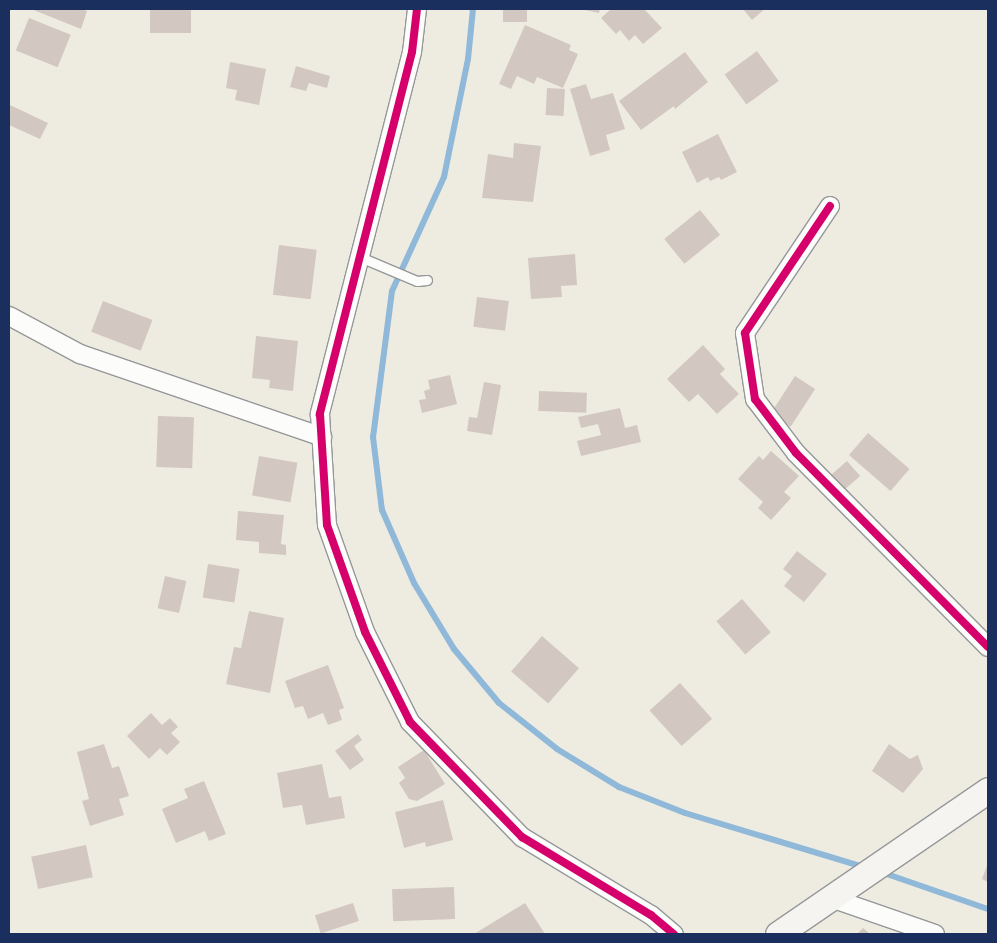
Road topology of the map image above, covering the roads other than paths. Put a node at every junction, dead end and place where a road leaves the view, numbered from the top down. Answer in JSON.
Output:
{"nodes":[{"id":1,"x":417,"y":9,"type":"edge"},
{"id":2,"x":830,"y":206,"type":"dead end"},
{"id":3,"x":360,"y":257,"type":"junction"},
{"id":4,"x":427,"y":280,"type":"dead end"},
{"id":5,"x":9,"y":316,"type":"edge"},
{"id":6,"x":322,"y":437,"type":"junction"},
{"id":7,"x":988,"y":647,"type":"edge"},
{"id":8,"x":988,"y":790,"type":"edge"},
{"id":9,"x":830,"y":898,"type":"junction"},
{"id":10,"x":674,"y":934,"type":"edge"},
{"id":11,"x":778,"y":934,"type":"edge"},
{"id":12,"x":935,"y":934,"type":"edge"}],
"edges":[{"from":1,"to":3,"type":"street"},
{"from":2,"to":7,"type":"street"},
{"from":3,"to":4,"type":"lane"},
{"from":3,"to":6,"type":"street"},
{"from":5,"to":6,"type":"street"},
{"from":6,"to":10,"type":"street"},
{"from":8,"to":9,"type":"main road"},
{"from":9,"to":11,"type":"main road"},
{"from":9,"to":12,"type":"street"}]}
